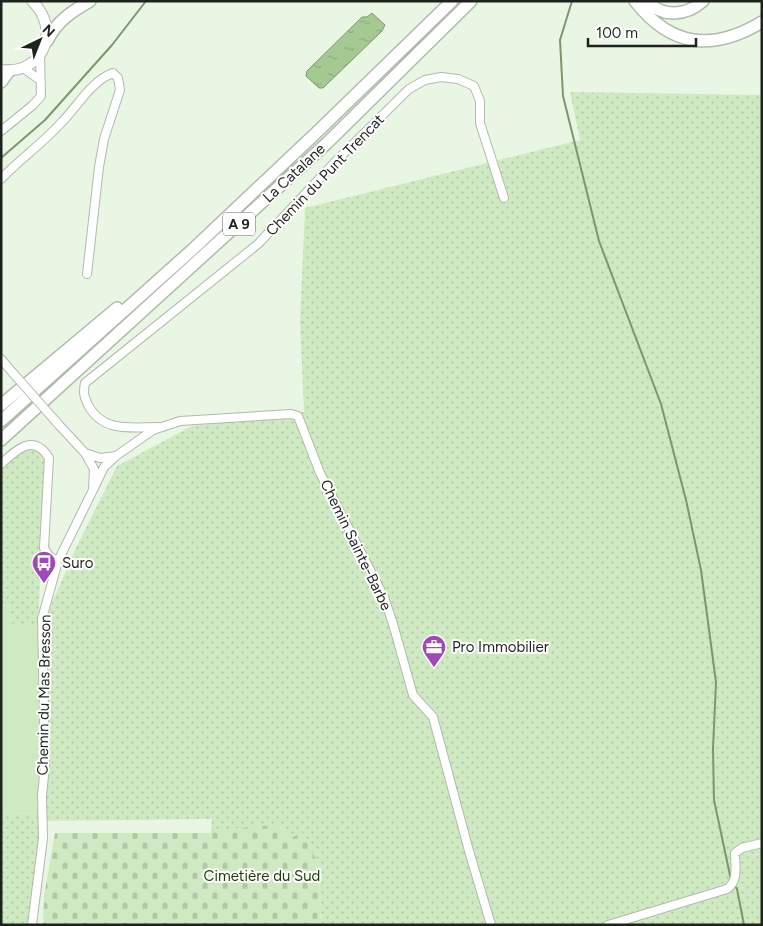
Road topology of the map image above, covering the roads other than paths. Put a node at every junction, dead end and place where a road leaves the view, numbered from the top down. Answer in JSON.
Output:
{"nodes":[{"id":1,"x":32,"y":1,"type":"edge"},
{"id":2,"x":90,"y":1,"type":"edge"},
{"id":3,"x":452,"y":1,"type":"edge"},
{"id":4,"x":471,"y":1,"type":"edge"},
{"id":5,"x":635,"y":1,"type":"edge"},
{"id":6,"x":647,"y":1,"type":"edge"},
{"id":7,"x":703,"y":1,"type":"edge"},
{"id":8,"x":762,"y":22,"type":"edge"},
{"id":9,"x":47,"y":41,"type":"junction"},
{"id":10,"x":40,"y":55,"type":"junction"},
{"id":11,"x":22,"y":68,"type":"junction"},
{"id":12,"x":5,"y":70,"type":"edge"},
{"id":13,"x":40,"y":80,"type":"junction"},
{"id":14,"x":1,"y":82,"type":"edge"},
{"id":15,"x":1,"y":131,"type":"edge"},
{"id":16,"x":1,"y":179,"type":"edge"},
{"id":17,"x":504,"y":198,"type":"dead end"},
{"id":18,"x":87,"y":274,"type":"dead end"},
{"id":19,"x":137,"y":300,"type":"junction"},
{"id":20,"x":1,"y":359,"type":"edge"},
{"id":21,"x":1,"y":405,"type":"edge"},
{"id":22,"x":1,"y":421,"type":"edge"},
{"id":23,"x":162,"y":427,"type":"junction"},
{"id":24,"x":1,"y":440,"type":"edge"},
{"id":25,"x":85,"y":453,"type":"junction"},
{"id":26,"x":116,"y":456,"type":"junction"},
{"id":27,"x":1,"y":464,"type":"edge"},
{"id":28,"x":92,"y":490,"type":"junction"},
{"id":29,"x":58,"y":561,"type":"junction"},
{"id":30,"x":762,"y":843,"type":"edge"},
{"id":31,"x":32,"y":925,"type":"edge"},
{"id":32,"x":491,"y":925,"type":"edge"},
{"id":33,"x":608,"y":925,"type":"edge"}],
"edges":[{"from":1,"to":9,"type":"main road"},
{"from":2,"to":9,"type":"highway"},
{"from":3,"to":19,"type":"highway","name":"La Catalane","number":"A 9"},
{"from":4,"to":24,"type":"highway","name":"La Catalane","number":"A 9"},
{"from":5,"to":8,"type":"highway"},
{"from":6,"to":7,"type":"highway"},
{"from":9,"to":10,"type":"main road"},
{"from":10,"to":11,"type":"main road"},
{"from":10,"to":13,"type":"street"},
{"from":11,"to":12,"type":"main road"},
{"from":11,"to":13,"type":"street"},
{"from":12,"to":14,"type":"highway"},
{"from":13,"to":15,"type":"street"},
{"from":16,"to":18,"type":"street"},
{"from":17,"to":23,"type":"street","name":"Chemin du Punt Trencat"},
{"from":19,"to":21,"type":"highway"},
{"from":19,"to":22,"type":"highway","name":"La Catalane","number":"A 9"},
{"from":20,"to":25,"type":"street","name":"Chemin du Mas Bresson","bridge":true},
{"from":23,"to":26,"type":"street","name":"Chemin Sainte-Barbe"},
{"from":23,"to":32,"type":"street","name":"Chemin Sainte-Barbe"},
{"from":25,"to":26,"type":"street"},
{"from":25,"to":28,"type":"street","name":"Chemin du Mas Bresson"},
{"from":26,"to":28,"type":"street","name":"Chemin Sainte-Barbe"},
{"from":27,"to":29,"type":"street"},
{"from":28,"to":29,"type":"street","name":"Chemin du Mas Bresson"},
{"from":29,"to":31,"type":"street","name":"Chemin du Mas Bresson"},
{"from":30,"to":33,"type":"street"}]}
